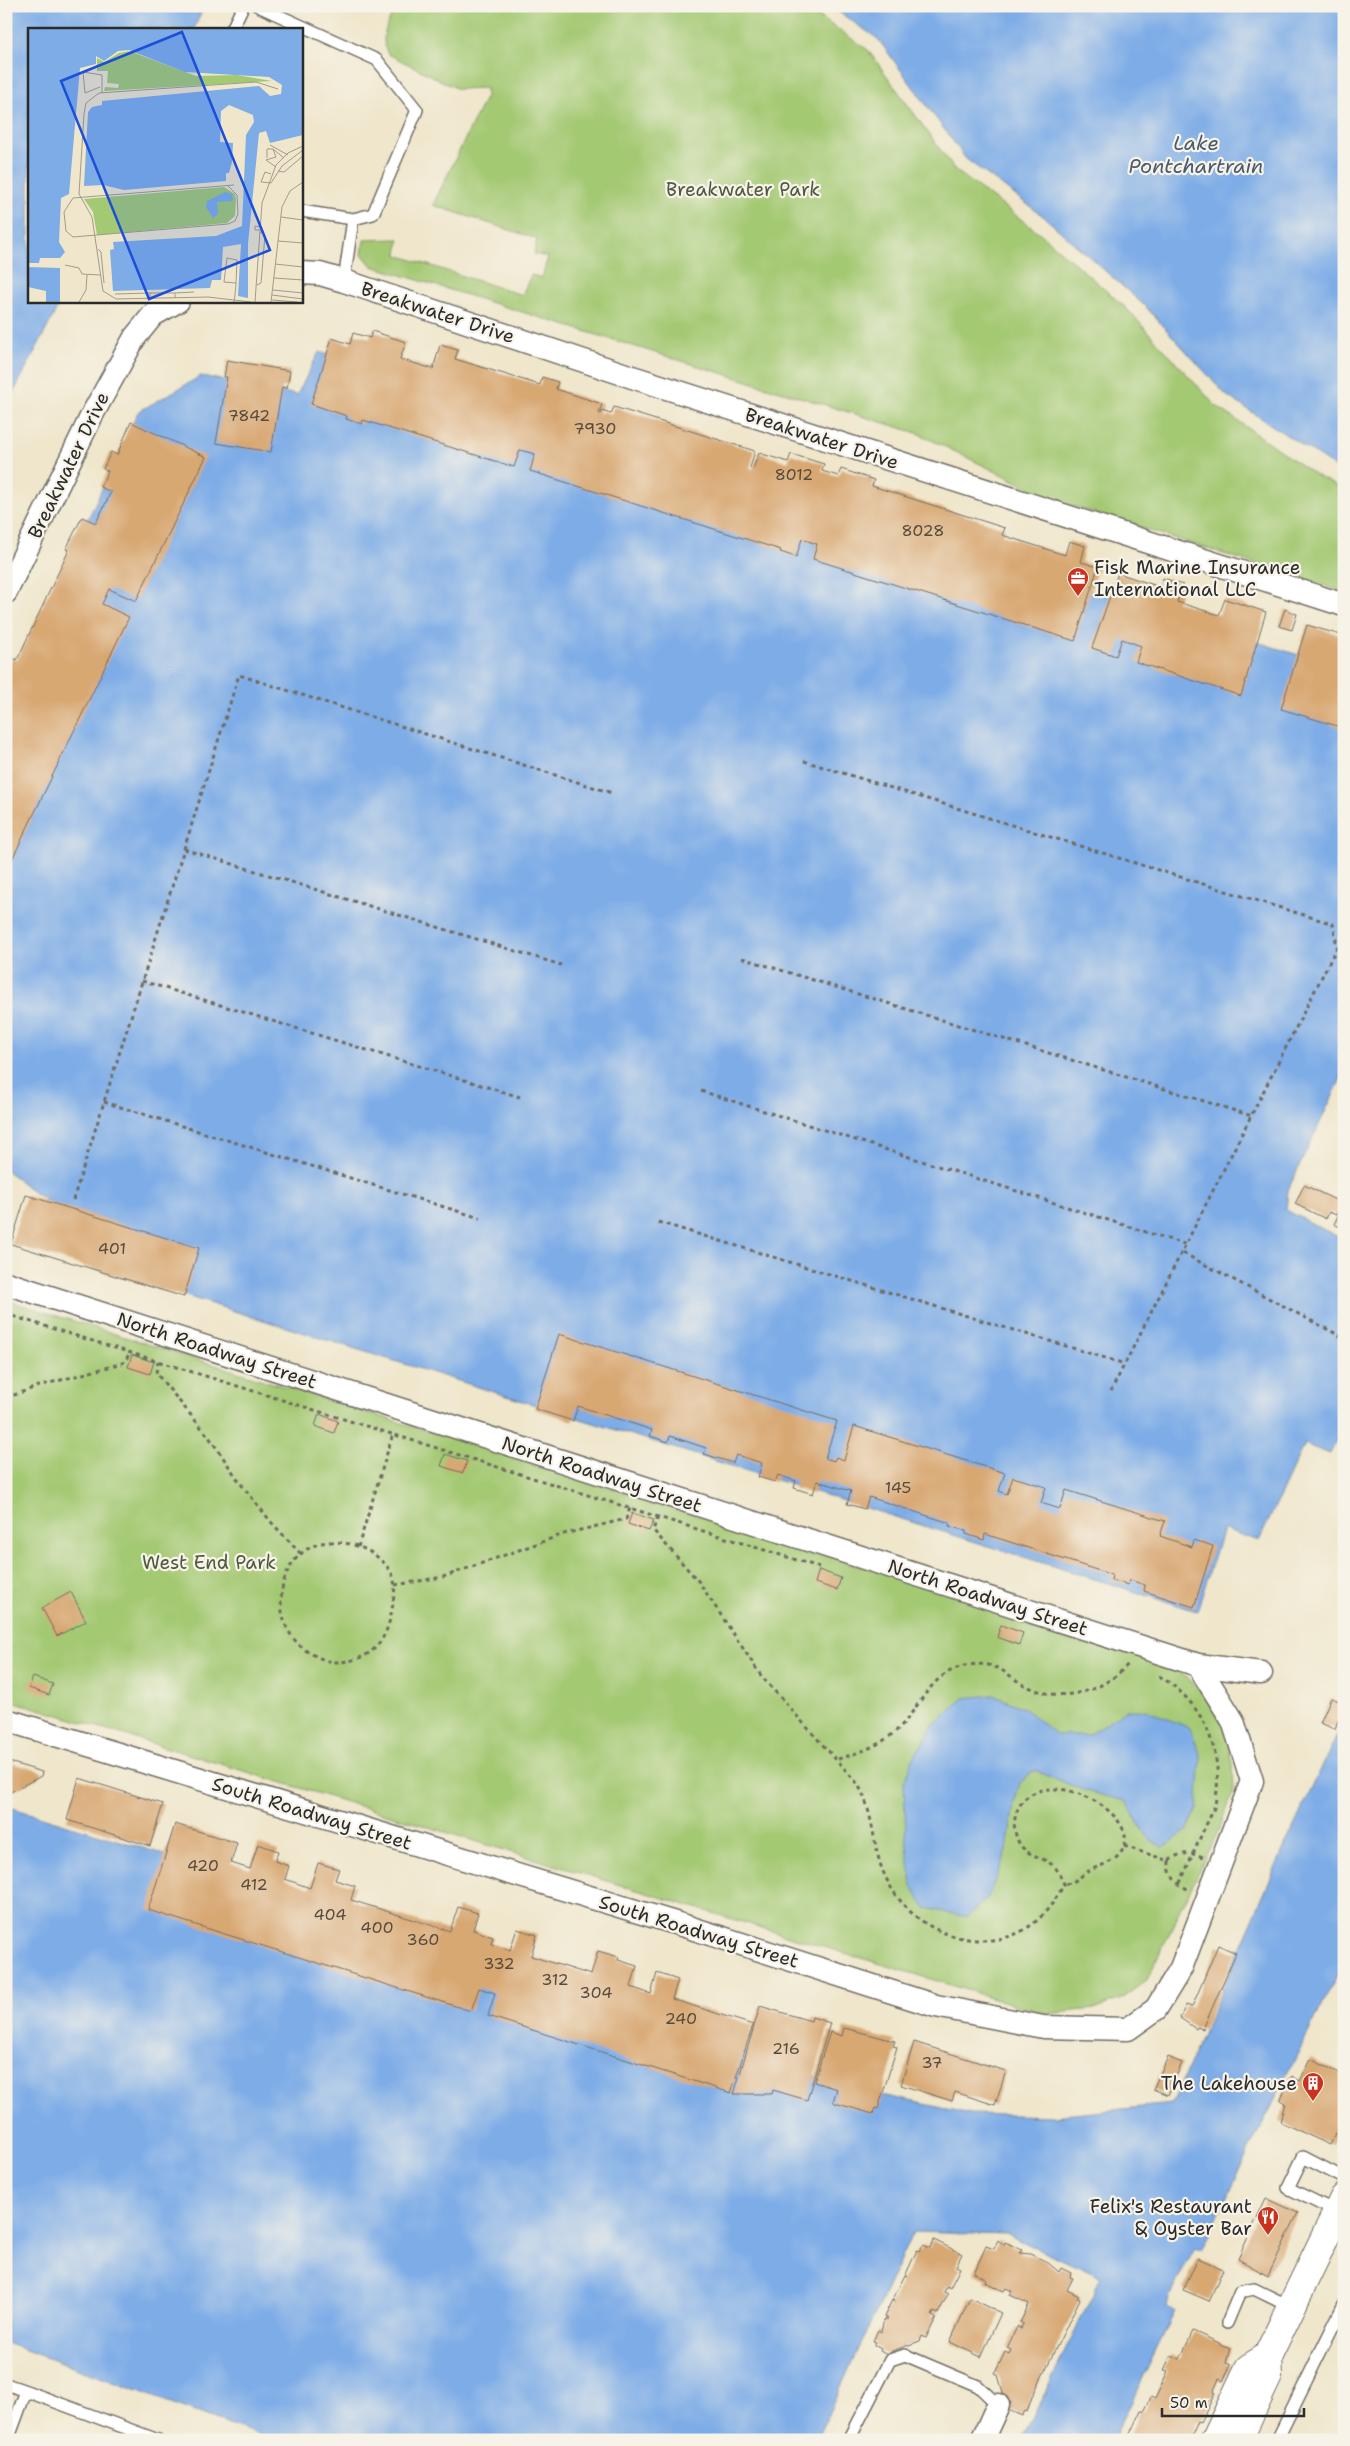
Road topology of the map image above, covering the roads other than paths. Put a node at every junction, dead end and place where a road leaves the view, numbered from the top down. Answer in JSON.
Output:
{"nodes":[{"id":1,"x":243,"y":6,"type":"edge"},
{"id":2,"x":258,"y":6,"type":"edge"},
{"id":3,"x":232,"y":28,"type":"edge"},
{"id":4,"x":302,"y":211,"type":"edge"},
{"id":5,"x":353,"y":219,"type":"junction"},
{"id":6,"x":302,"y":273,"type":"edge"},
{"id":7,"x":344,"y":281,"type":"junction"},
{"id":8,"x":174,"y":302,"type":"edge"},
{"id":9,"x":153,"y":308,"type":"edge"},
{"id":10,"x":6,"y":592,"type":"edge"},
{"id":11,"x":1344,"y":605,"type":"edge"},
{"id":12,"x":6,"y":1283,"type":"edge"},
{"id":13,"x":1198,"y":1665,"type":"junction"},
{"id":14,"x":1261,"y":1674,"type":"dead end"},
{"id":15,"x":6,"y":1720,"type":"edge"},
{"id":16,"x":1344,"y":2178,"type":"edge"},
{"id":17,"x":1337,"y":2218,"type":"edge"},
{"id":18,"x":1344,"y":2304,"type":"edge"},
{"id":19,"x":1291,"y":2307,"type":"junction"},
{"id":20,"x":1227,"y":2323,"type":"dead end"},
{"id":21,"x":1267,"y":2357,"type":"junction"},
{"id":22,"x":6,"y":2384,"type":"edge"},
{"id":23,"x":26,"y":2391,"type":"junction"},
{"id":24,"x":998,"y":2405,"type":"joint"},
{"id":25,"x":8,"y":2440,"type":"edge"},
{"id":26,"x":158,"y":2440,"type":"edge"},
{"id":27,"x":850,"y":2440,"type":"edge"},
{"id":28,"x":982,"y":2440,"type":"edge"},
{"id":29,"x":1214,"y":2440,"type":"edge"},
{"id":30,"x":1238,"y":2440,"type":"edge"},
{"id":31,"x":1277,"y":2440,"type":"edge"}],
"edges":[{"from":1,"to":3,"type":"lane"},
{"from":2,"to":5,"type":"lane"},
{"from":4,"to":5,"type":"lane"},
{"from":5,"to":7,"type":"lane"},
{"from":6,"to":7,"type":"street","name":"Breakwater Drive"},
{"from":7,"to":11,"type":"street","name":"Breakwater Drive"},
{"from":8,"to":9,"type":"street","name":"Breakwater Drive"},
{"from":9,"to":10,"type":"street","name":"Breakwater Drive"},
{"from":12,"to":13,"type":"street","name":"North Roadway Street"},
{"from":13,"to":14,"type":"street","name":"North Roadway Street"},
{"from":13,"to":15,"type":"street","name":"South Roadway Street"},
{"from":16,"to":17,"type":"lane"},
{"from":17,"to":19,"type":"street"},
{"from":18,"to":31,"type":"lane"},
{"from":19,"to":20,"type":"lane"},
{"from":19,"to":21,"type":"street"},
{"from":21,"to":29,"type":"street"},
{"from":21,"to":30,"type":"street"},
{"from":22,"to":23,"type":"lane"},
{"from":23,"to":25,"type":"lane"},
{"from":23,"to":26,"type":"lane"},
{"from":24,"to":27,"type":"lane"},
{"from":24,"to":28,"type":"street"}]}
